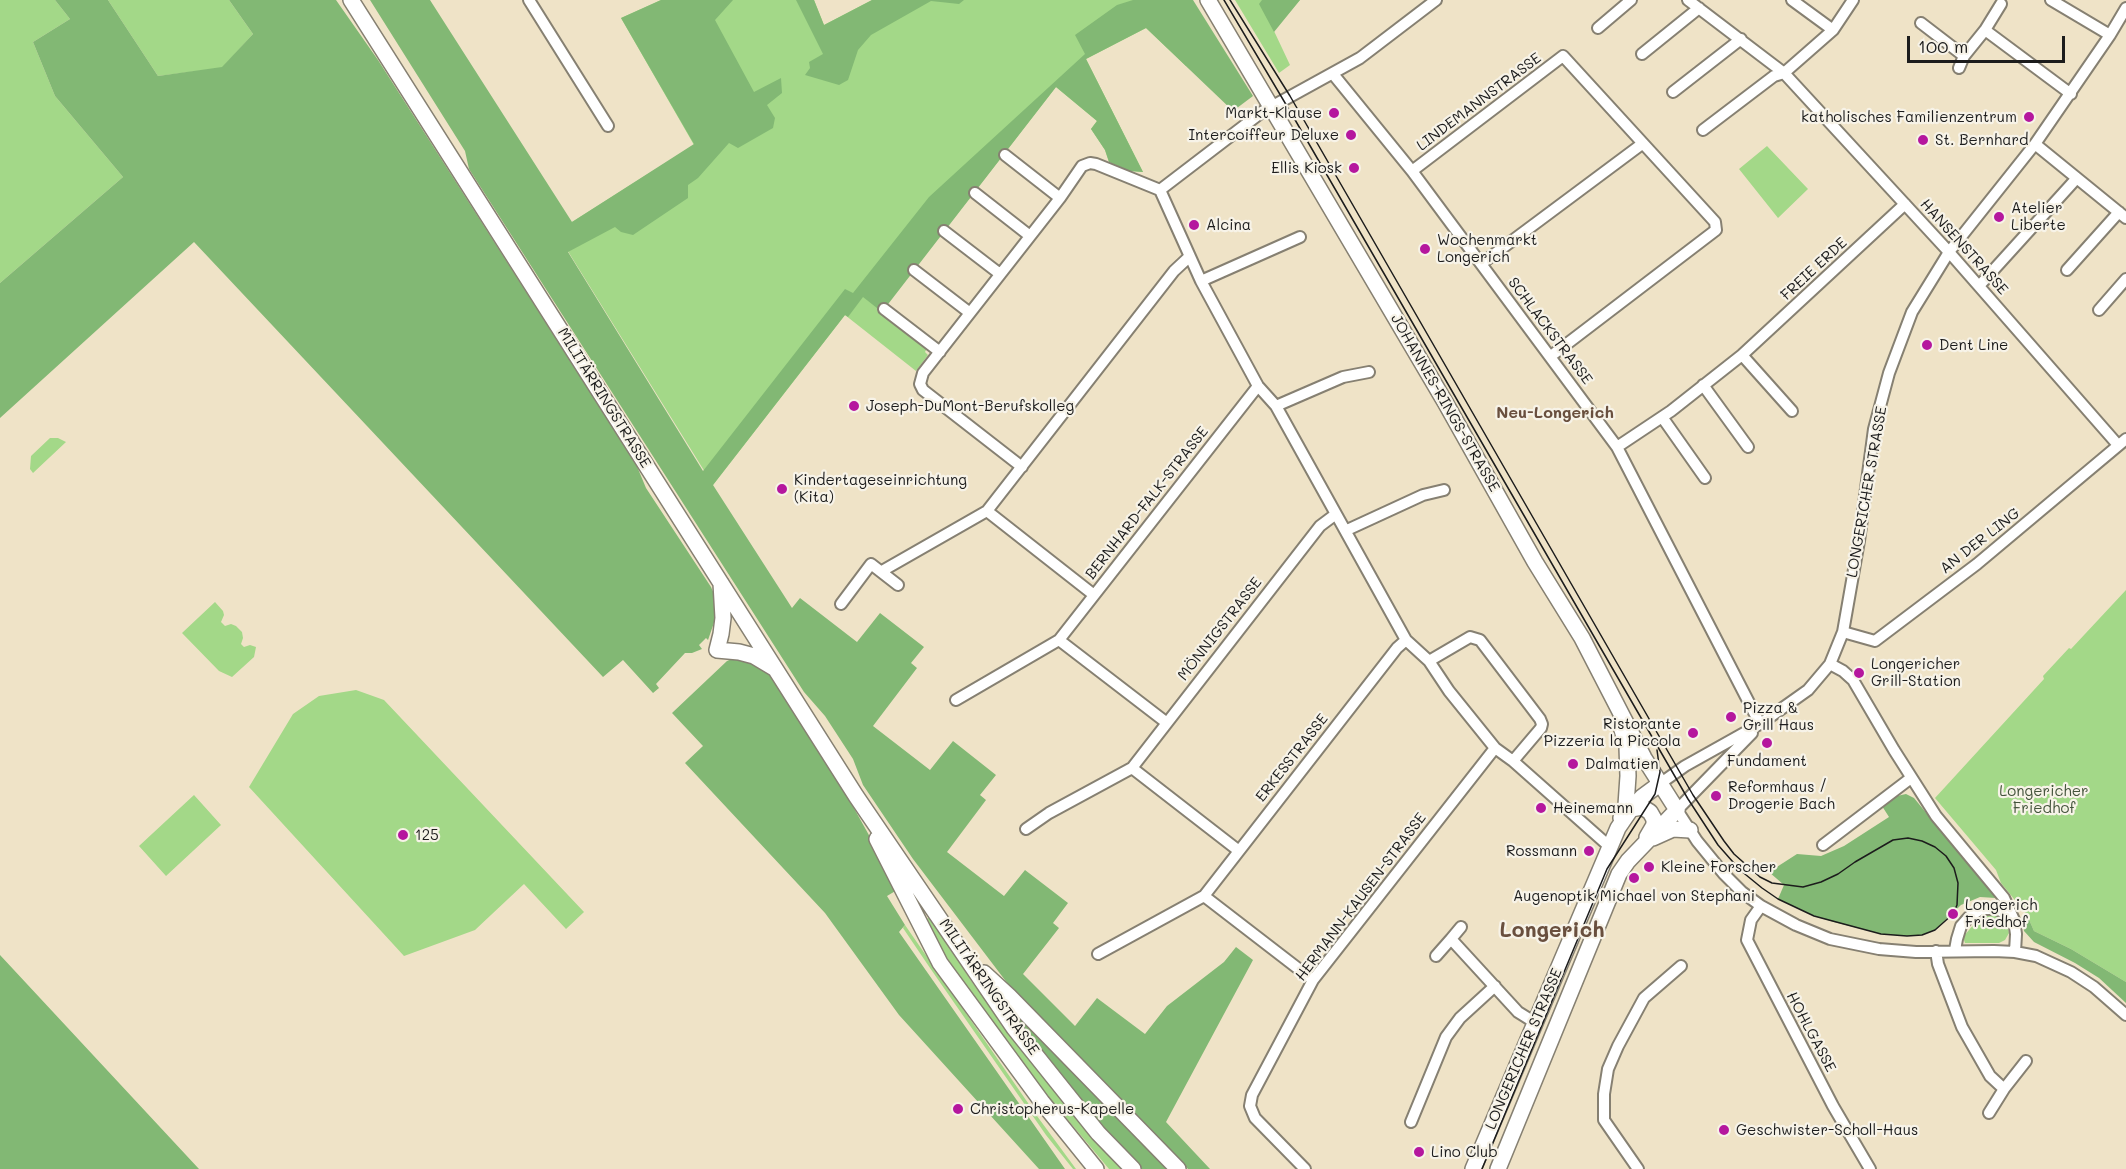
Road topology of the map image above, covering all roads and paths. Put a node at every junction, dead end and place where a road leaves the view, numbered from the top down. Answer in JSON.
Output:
{"nodes":[{"id":1,"x":351,"y":0,"type":"edge"},
{"id":2,"x":529,"y":0,"type":"edge"},
{"id":3,"x":1208,"y":0,"type":"edge"},
{"id":4,"x":1436,"y":0,"type":"edge"},
{"id":5,"x":1631,"y":0,"type":"edge"},
{"id":6,"x":1688,"y":0,"type":"edge"},
{"id":7,"x":1792,"y":0,"type":"edge"},
{"id":8,"x":1853,"y":0,"type":"edge"},
{"id":9,"x":2051,"y":0,"type":"edge"},
{"id":10,"x":2000,"y":1,"type":"edge"},
{"id":11,"x":1699,"y":8,"type":"junction"},
{"id":12,"x":2126,"y":10,"type":"edge"},
{"id":13,"x":1921,"y":23,"type":"dead end"},
{"id":14,"x":1598,"y":28,"type":"dead end"},
{"id":15,"x":1833,"y":30,"type":"junction"},
{"id":16,"x":1985,"y":30,"type":"junction"},
{"id":17,"x":2110,"y":35,"type":"junction"},
{"id":18,"x":1741,"y":39,"type":"junction"},
{"id":19,"x":1642,"y":54,"type":"dead end"},
{"id":20,"x":1964,"y":56,"type":"junction"},
{"id":21,"x":1959,"y":68,"type":"dead end"},
{"id":22,"x":1784,"y":73,"type":"junction"},
{"id":23,"x":1333,"y":74,"type":"junction"},
{"id":24,"x":1673,"y":92,"type":"dead end"},
{"id":25,"x":2071,"y":94,"type":"junction"},
{"id":26,"x":1272,"y":107,"type":"junction"},
{"id":27,"x":608,"y":126,"type":"dead end"},
{"id":28,"x":1703,"y":130,"type":"dead end"},
{"id":29,"x":1642,"y":144,"type":"junction"},
{"id":30,"x":2035,"y":144,"type":"junction"},
{"id":31,"x":1005,"y":155,"type":"dead end"},
{"id":32,"x":1412,"y":171,"type":"junction"},
{"id":33,"x":2076,"y":179,"type":"junction"},
{"id":34,"x":1160,"y":190,"type":"junction"},
{"id":35,"x":975,"y":193,"type":"dead end"},
{"id":36,"x":1060,"y":198,"type":"junction"},
{"id":37,"x":1905,"y":204,"type":"junction"},
{"id":38,"x":2122,"y":215,"type":"edge"},
{"id":39,"x":944,"y":231,"type":"dead end"},
{"id":40,"x":1030,"y":236,"type":"junction"},
{"id":41,"x":1300,"y":237,"type":"dead end"},
{"id":42,"x":1949,"y":252,"type":"junction"},
{"id":43,"x":1189,"y":256,"type":"junction"},
{"id":44,"x":1480,"y":264,"type":"junction"},
{"id":45,"x":914,"y":270,"type":"dead end"},
{"id":46,"x":2067,"y":270,"type":"dead end"},
{"id":47,"x":1000,"y":274,"type":"junction"},
{"id":48,"x":2126,"y":279,"type":"edge"},
{"id":49,"x":1201,"y":281,"type":"junction"},
{"id":50,"x":1979,"y":286,"type":"junction"},
{"id":51,"x":884,"y":309,"type":"dead end"},
{"id":52,"x":2099,"y":310,"type":"dead end"},
{"id":53,"x":970,"y":313,"type":"junction"},
{"id":54,"x":940,"y":351,"type":"junction"},
{"id":55,"x":1742,"y":355,"type":"junction"},
{"id":56,"x":1551,"y":356,"type":"junction"},
{"id":57,"x":1369,"y":372,"type":"dead end"},
{"id":58,"x":1258,"y":386,"type":"junction"},
{"id":59,"x":1703,"y":386,"type":"junction"},
{"id":60,"x":1276,"y":406,"type":"junction"},
{"id":61,"x":1792,"y":411,"type":"dead end"},
{"id":62,"x":1662,"y":417,"type":"junction"},
{"id":63,"x":2122,"y":442,"type":"edge"},
{"id":64,"x":1617,"y":447,"type":"junction"},
{"id":65,"x":1748,"y":447,"type":"dead end"},
{"id":66,"x":1022,"y":466,"type":"junction"},
{"id":67,"x":1705,"y":478,"type":"dead end"},
{"id":68,"x":1444,"y":490,"type":"dead end"},
{"id":69,"x":987,"y":511,"type":"junction"},
{"id":70,"x":1336,"y":514,"type":"junction"},
{"id":71,"x":1347,"y":530,"type":"junction"},
{"id":72,"x":882,"y":572,"type":"junction"},
{"id":73,"x":721,"y":582,"type":"junction"},
{"id":74,"x":898,"y":585,"type":"dead end"},
{"id":75,"x":1094,"y":595,"type":"junction"},
{"id":76,"x":841,"y":604,"type":"dead end"},
{"id":77,"x":1843,"y":632,"type":"junction"},
{"id":78,"x":1059,"y":640,"type":"junction"},
{"id":79,"x":1406,"y":640,"type":"junction"},
{"id":80,"x":1429,"y":661,"type":"junction"},
{"id":81,"x":1830,"y":664,"type":"junction"},
{"id":82,"x":776,"y":669,"type":"junction"},
{"id":83,"x":956,"y":700,"type":"dead end"},
{"id":84,"x":1615,"y":704,"type":"junction"},
{"id":85,"x":1167,"y":723,"type":"junction"},
{"id":86,"x":1760,"y":724,"type":"junction"},
{"id":87,"x":1495,"y":748,"type":"junction"},
{"id":88,"x":1513,"y":761,"type":"junction"},
{"id":89,"x":1132,"y":768,"type":"junction"},
{"id":90,"x":1911,"y":778,"type":"junction"},
{"id":91,"x":1661,"y":783,"type":"junction"},
{"id":92,"x":856,"y":796,"type":"junction"},
{"id":93,"x":1630,"y":809,"type":"junction"},
{"id":94,"x":1677,"y":810,"type":"junction"},
{"id":95,"x":1618,"y":828,"type":"junction"},
{"id":96,"x":1026,"y":829,"type":"dead end"},
{"id":97,"x":1690,"y":830,"type":"junction"},
{"id":98,"x":1644,"y":843,"type":"junction"},
{"id":99,"x":1823,"y":845,"type":"dead end"},
{"id":100,"x":1610,"y":847,"type":"junction"},
{"id":101,"x":1239,"y":851,"type":"junction"},
{"id":102,"x":1204,"y":896,"type":"junction"},
{"id":103,"x":929,"y":901,"type":"junction"},
{"id":104,"x":1761,"y":906,"type":"junction"},
{"id":105,"x":912,"y":912,"type":"junction"},
{"id":106,"x":2014,"y":920,"type":"junction"},
{"id":107,"x":1461,"y":927,"type":"dead end"},
{"id":108,"x":1451,"y":939,"type":"junction"},
{"id":109,"x":1955,"y":950,"type":"junction"},
{"id":110,"x":1936,"y":951,"type":"junction"},
{"id":111,"x":2015,"y":952,"type":"junction"},
{"id":112,"x":1098,"y":954,"type":"dead end"},
{"id":113,"x":966,"y":956,"type":"junction"},
{"id":114,"x":1436,"y":956,"type":"dead end"},
{"id":115,"x":1681,"y":966,"type":"dead end"},
{"id":116,"x":1313,"y":980,"type":"junction"},
{"id":117,"x":1495,"y":986,"type":"junction"},
{"id":118,"x":2126,"y":1015,"type":"edge"},
{"id":119,"x":1534,"y":1022,"type":"junction"},
{"id":120,"x":2026,"y":1062,"type":"dead end"},
{"id":121,"x":2004,"y":1089,"type":"junction"},
{"id":122,"x":1989,"y":1113,"type":"dead end"},
{"id":123,"x":1411,"y":1122,"type":"dead end"},
{"id":124,"x":1096,"y":1169,"type":"edge"},
{"id":125,"x":1133,"y":1169,"type":"edge"},
{"id":126,"x":1178,"y":1169,"type":"edge"},
{"id":127,"x":1305,"y":1169,"type":"edge"},
{"id":128,"x":1473,"y":1169,"type":"edge"},
{"id":129,"x":1498,"y":1169,"type":"edge"},
{"id":130,"x":1638,"y":1169,"type":"edge"},
{"id":131,"x":1870,"y":1169,"type":"edge"}],
"edges":[{"from":1,"to":73,"type":"main road","name":"MILITÄRRINGSTRASSE"},
{"from":2,"to":27,"type":"street"},
{"from":3,"to":26,"type":"main road","name":"JOHANNES-RINGS-STRASSE"},
{"from":4,"to":23,"type":"street"},
{"from":5,"to":14,"type":"street"},
{"from":6,"to":11,"type":"street","name":"HANSENSTRASSE"},
{"from":7,"to":15,"type":"street"},
{"from":8,"to":15,"type":"street"},
{"from":9,"to":17,"type":"street"},
{"from":10,"to":16,"type":"street"},
{"from":11,"to":18,"type":"street","name":"HANSENSTRASSE"},
{"from":11,"to":19,"type":"street"},
{"from":12,"to":17,"type":"street","name":"LONGERICHER STRASSE"},
{"from":13,"to":20,"type":"street"},
{"from":15,"to":22,"type":"street"},
{"from":16,"to":20,"type":"street"},
{"from":16,"to":25,"type":"street"},
{"from":17,"to":25,"type":"street","name":"LONGERICHER STRASSE"},
{"from":18,"to":22,"type":"street","name":"HANSENSTRASSE"},
{"from":18,"to":24,"type":"street"},
{"from":20,"to":21,"type":"street"},
{"from":22,"to":28,"type":"street"},
{"from":22,"to":37,"type":"street","name":"HANSENSTRASSE"},
{"from":23,"to":26,"type":"street"},
{"from":23,"to":32,"type":"street","name":"SCHLACKSTRASSE"},
{"from":25,"to":30,"type":"street","name":"LONGERICHER STRASSE"},
{"from":26,"to":34,"type":"street"},
{"from":26,"to":84,"type":"main road","name":"JOHANNES-RINGS-STRASSE"},
{"from":29,"to":32,"type":"street","name":"LINDEMANNSTRASSE"},
{"from":29,"to":44,"type":"street"},
{"from":29,"to":56,"type":"street"},
{"from":30,"to":33,"type":"street"},
{"from":30,"to":42,"type":"street","name":"LONGERICHER STRASSE"},
{"from":31,"to":36,"type":"street"},
{"from":32,"to":44,"type":"street","name":"SCHLACKSTRASSE"},
{"from":33,"to":38,"type":"street"},
{"from":33,"to":50,"type":"street"},
{"from":34,"to":36,"type":"street"},
{"from":34,"to":43,"type":"street"},
{"from":35,"to":40,"type":"street"},
{"from":36,"to":40,"type":"street"},
{"from":37,"to":42,"type":"street","name":"HANSENSTRASSE"},
{"from":37,"to":55,"type":"street","name":"FREIE ERDE"},
{"from":38,"to":46,"type":"street"},
{"from":39,"to":47,"type":"street"},
{"from":40,"to":47,"type":"street"},
{"from":41,"to":49,"type":"street"},
{"from":42,"to":50,"type":"street","name":"HANSENSTRASSE"},
{"from":42,"to":77,"type":"street","name":"LONGERICHER STRASSE"},
{"from":43,"to":49,"type":"street"},
{"from":43,"to":66,"type":"street"},
{"from":44,"to":56,"type":"street","name":"SCHLACKSTRASSE"},
{"from":45,"to":53,"type":"street"},
{"from":47,"to":53,"type":"street"},
{"from":48,"to":52,"type":"street"},
{"from":49,"to":58,"type":"street"},
{"from":50,"to":63,"type":"street","name":"HANSENSTRASSE"},
{"from":51,"to":54,"type":"street"},
{"from":53,"to":54,"type":"street"},
{"from":54,"to":66,"type":"street"},
{"from":55,"to":59,"type":"street","name":"FREIE ERDE"},
{"from":55,"to":61,"type":"street"},
{"from":56,"to":64,"type":"street","name":"SCHLACKSTRASSE"},
{"from":57,"to":60,"type":"street"},
{"from":58,"to":60,"type":"street"},
{"from":58,"to":75,"type":"street","name":"BERNHARD-FALK-STRASSE"},
{"from":59,"to":62,"type":"street","name":"FREIE ERDE"},
{"from":59,"to":65,"type":"street"},
{"from":60,"to":70,"type":"street"},
{"from":62,"to":64,"type":"street","name":"FREIE ERDE"},
{"from":62,"to":67,"type":"street"},
{"from":63,"to":77,"type":"street","name":"AN DER LING"},
{"from":64,"to":86,"type":"street","name":"SCHLACKSTRASSE"},
{"from":66,"to":69,"type":"street"},
{"from":68,"to":71,"type":"street"},
{"from":69,"to":72,"type":"street"},
{"from":69,"to":75,"type":"street"},
{"from":70,"to":71,"type":"street"},
{"from":70,"to":85,"type":"street","name":"MÖNNIGSTRASSE"},
{"from":71,"to":79,"type":"street"},
{"from":72,"to":74,"type":"street"},
{"from":72,"to":76,"type":"street"},
{"from":73,"to":82,"type":"main road","name":"MILITÄRRINGSTRASSE"},
{"from":73,"to":82,"type":"main road"},
{"from":75,"to":78,"type":"street","name":"BERNHARD-FALK-STRASSE"},
{"from":77,"to":81,"type":"street","name":"LONGERICHER STRASSE"},
{"from":78,"to":83,"type":"street","name":"BERNHARD-FALK-STRASSE"},
{"from":78,"to":85,"type":"street"},
{"from":79,"to":80,"type":"street"},
{"from":79,"to":101,"type":"street","name":"ERKESSTRASSE"},
{"from":80,"to":87,"type":"street"},
{"from":80,"to":88,"type":"street"},
{"from":81,"to":86,"type":"street","name":"LONGERICHER STRASSE"},
{"from":81,"to":90,"type":"street"},
{"from":82,"to":92,"type":"main road","name":"MILITÄRRINGSTRASSE"},
{"from":84,"to":91,"type":"main road","name":"JOHANNES-RINGS-STRASSE"},
{"from":84,"to":95,"type":"main road"},
{"from":85,"to":89,"type":"street","name":"MÖNNIGSTRASSE"},
{"from":86,"to":91,"type":"street","name":"LONGERICHER STRASSE"},
{"from":86,"to":94,"type":"street","name":"LONGERICHER STRASSE"},
{"from":87,"to":88,"type":"street"},
{"from":87,"to":116,"type":"street","name":"HERMANN-KAUSEN-STRASSE"},
{"from":88,"to":100,"type":"street"},
{"from":89,"to":96,"type":"street","name":"MÖNNIGSTRASSE"},
{"from":89,"to":101,"type":"street"},
{"from":90,"to":99,"type":"street"},
{"from":90,"to":106,"type":"street"},
{"from":91,"to":93,"type":"main road","name":"LONGERICHER STRASSE"},
{"from":91,"to":94,"type":"main road","name":"JOHANNES-RINGS-STRASSE"},
{"from":92,"to":103,"type":"main road","name":"MILITÄRRINGSTRASSE"},
{"from":92,"to":105,"type":"main road","name":"MILITÄRRINGSTRASSE"},
{"from":93,"to":95,"type":"main road","name":"LONGERICHER STRASSE"},
{"from":93,"to":98,"type":"main road"},
{"from":94,"to":97,"type":"street"},
{"from":94,"to":98,"type":"main road","name":"LONGERICHER STRASSE"},
{"from":95,"to":100,"type":"main road","name":"LONGERICHER STRASSE"},
{"from":97,"to":98,"type":"main road"},
{"from":97,"to":104,"type":"street"},
{"from":98,"to":129,"type":"main road","name":"LONGERICHER STRASSE"},
{"from":100,"to":119,"type":"main road","name":"LONGERICHER STRASSE"},
{"from":101,"to":102,"type":"street","name":"ERKESSTRASSE"},
{"from":102,"to":112,"type":"street","name":"ERKESSTRASSE"},
{"from":102,"to":116,"type":"street"},
{"from":103,"to":105,"type":"main road"},
{"from":103,"to":113,"type":"main road","name":"MILITÄRRINGSTRASSE"},
{"from":104,"to":110,"type":"street"},
{"from":104,"to":131,"type":"street","name":"HOHLGASSE"},
{"from":105,"to":124,"type":"main road","name":"MILITÄRRINGSTRASSE"},
{"from":106,"to":109,"type":"street"},
{"from":106,"to":111,"type":"street"},
{"from":107,"to":108,"type":"street"},
{"from":108,"to":114,"type":"street"},
{"from":108,"to":117,"type":"street"},
{"from":109,"to":110,"type":"street"},
{"from":109,"to":111,"type":"street"},
{"from":110,"to":121,"type":"street"},
{"from":111,"to":118,"type":"street"},
{"from":113,"to":125,"type":"main road","name":"MILITÄRRINGSTRASSE"},
{"from":113,"to":126,"type":"main road"},
{"from":115,"to":130,"type":"street"},
{"from":116,"to":127,"type":"street","name":"HERMANN-KAUSEN-STRASSE"},
{"from":117,"to":119,"type":"street"},
{"from":117,"to":123,"type":"street"},
{"from":119,"to":128,"type":"main road","name":"LONGERICHER STRASSE"},
{"from":120,"to":121,"type":"street"},
{"from":121,"to":122,"type":"street"}]}
